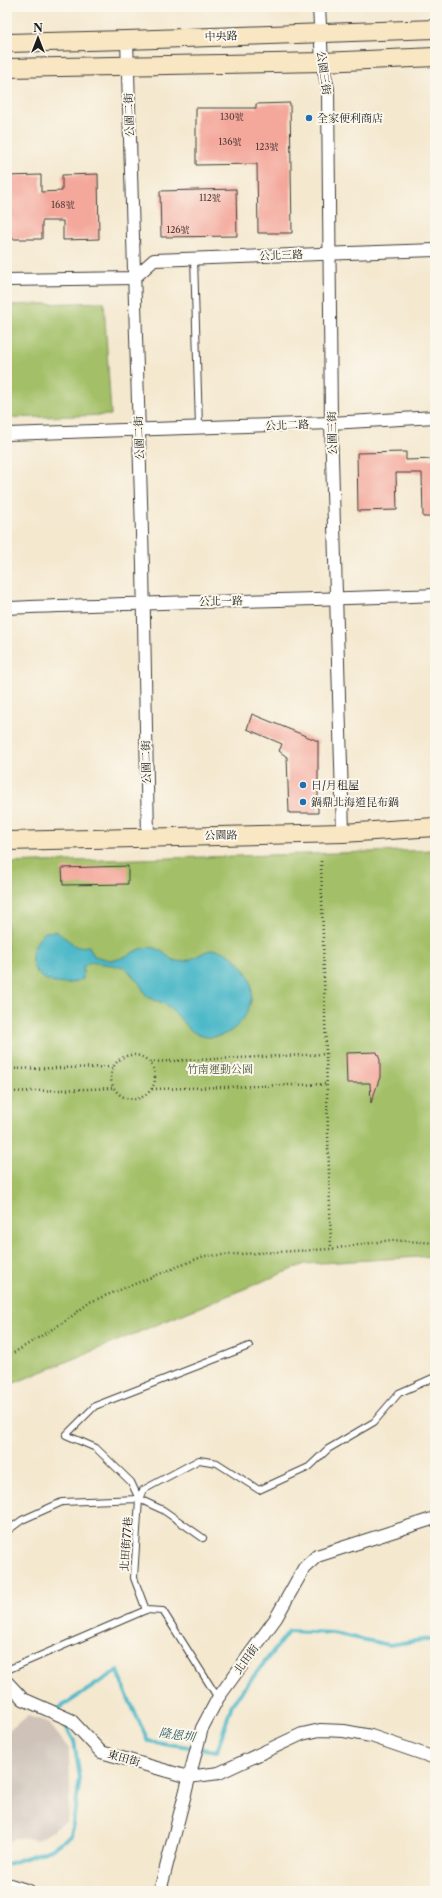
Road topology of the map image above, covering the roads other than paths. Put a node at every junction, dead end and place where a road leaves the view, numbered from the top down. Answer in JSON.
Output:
{"nodes":[{"id":1,"x":319,"y":7,"type":"edge"},
{"id":2,"x":435,"y":29,"type":"edge"},
{"id":3,"x":319,"y":33,"type":"junction"},
{"id":4,"x":128,"y":40,"type":"junction"},
{"id":5,"x":7,"y":42,"type":"edge"},
{"id":6,"x":435,"y":57,"type":"edge"},
{"id":7,"x":322,"y":62,"type":"junction"},
{"id":8,"x":128,"y":66,"type":"junction"},
{"id":9,"x":7,"y":68,"type":"edge"},
{"id":10,"x":435,"y":250,"type":"edge"},
{"id":11,"x":330,"y":254,"type":"junction"},
{"id":12,"x":194,"y":258,"type":"junction"},
{"id":13,"x":134,"y":278,"type":"junction"},
{"id":14,"x":7,"y":280,"type":"edge"},
{"id":15,"x":435,"y":417,"type":"edge"},
{"id":16,"x":331,"y":424,"type":"junction"},
{"id":17,"x":198,"y":427,"type":"junction"},
{"id":18,"x":139,"y":430,"type":"junction"},
{"id":19,"x":7,"y":434,"type":"edge"},
{"id":20,"x":435,"y":595,"type":"edge"},
{"id":21,"x":337,"y":599,"type":"junction"},
{"id":22,"x":143,"y":603,"type":"junction"},
{"id":23,"x":7,"y":608,"type":"edge"},
{"id":24,"x":435,"y":827,"type":"edge"},
{"id":25,"x":343,"y":833,"type":"junction"},
{"id":26,"x":148,"y":837,"type":"junction"},
{"id":27,"x":7,"y":841,"type":"edge"},
{"id":28,"x":249,"y":1346,"type":"dead end"},
{"id":29,"x":435,"y":1377,"type":"edge"},
{"id":30,"x":139,"y":1498,"type":"junction"},
{"id":31,"x":435,"y":1518,"type":"edge"},
{"id":32,"x":7,"y":1531,"type":"edge"},
{"id":33,"x":203,"y":1538,"type":"dead end"},
{"id":34,"x":146,"y":1610,"type":"junction"},
{"id":35,"x":7,"y":1670,"type":"edge"},
{"id":36,"x":7,"y":1682,"type":"edge"},
{"id":37,"x":218,"y":1698,"type":"junction"},
{"id":38,"x":435,"y":1758,"type":"edge"},
{"id":39,"x":188,"y":1777,"type":"junction"},
{"id":40,"x":7,"y":1884,"type":"edge"},
{"id":41,"x":29,"y":1891,"type":"edge"},
{"id":42,"x":160,"y":1891,"type":"edge"}],
"edges":[{"from":1,"to":3,"type":"street","name":"公園三街"},
{"from":2,"to":3,"type":"street","name":"中央路"},
{"from":3,"to":4,"type":"street","name":"中央路"},
{"from":3,"to":7,"type":"street","name":"公園三街"},
{"from":4,"to":5,"type":"street","name":"中央路"},
{"from":4,"to":8,"type":"street","name":"公園二街"},
{"from":6,"to":7,"type":"street"},
{"from":7,"to":8,"type":"street"},
{"from":7,"to":11,"type":"street","name":"公園三街"},
{"from":8,"to":9,"type":"street"},
{"from":8,"to":13,"type":"street","name":"公園二街"},
{"from":10,"to":11,"type":"street","name":"公北三路"},
{"from":11,"to":12,"type":"street","name":"公北三路"},
{"from":11,"to":16,"type":"street","name":"公園三街"},
{"from":12,"to":13,"type":"street","name":"公北三路"},
{"from":12,"to":17,"type":"lane"},
{"from":13,"to":14,"type":"street"},
{"from":13,"to":18,"type":"street","name":"公園二街"},
{"from":15,"to":16,"type":"street","name":"公北二路"},
{"from":16,"to":17,"type":"street","name":"公北二路"},
{"from":16,"to":21,"type":"street","name":"公園三街"},
{"from":17,"to":18,"type":"street","name":"公北二路"},
{"from":18,"to":19,"type":"street","name":"公北二路"},
{"from":18,"to":22,"type":"street","name":"公園二街"},
{"from":20,"to":21,"type":"street","name":"公北一路"},
{"from":21,"to":22,"type":"street","name":"公北一路"},
{"from":21,"to":25,"type":"street","name":"公園三街"},
{"from":22,"to":23,"type":"street","name":"公北一路"},
{"from":22,"to":26,"type":"street","name":"公園二街"},
{"from":24,"to":25,"type":"street","name":"公園路"},
{"from":25,"to":26,"type":"street","name":"公園路"},
{"from":26,"to":27,"type":"street","name":"公園路"},
{"from":28,"to":30,"type":"lane"},
{"from":29,"to":30,"type":"lane"},
{"from":30,"to":32,"type":"lane"},
{"from":30,"to":33,"type":"lane"},
{"from":30,"to":34,"type":"lane","name":"北田街77巷"},
{"from":31,"to":37,"type":"street","name":"北田街"},
{"from":34,"to":35,"type":"lane"},
{"from":34,"to":37,"type":"lane"},
{"from":36,"to":39,"type":"street","name":"東田街"},
{"from":37,"to":39,"type":"street","name":"北田街"},
{"from":38,"to":39,"type":"street"},
{"from":39,"to":42,"type":"street","name":"北田街"},
{"from":40,"to":41,"type":"street"}]}
